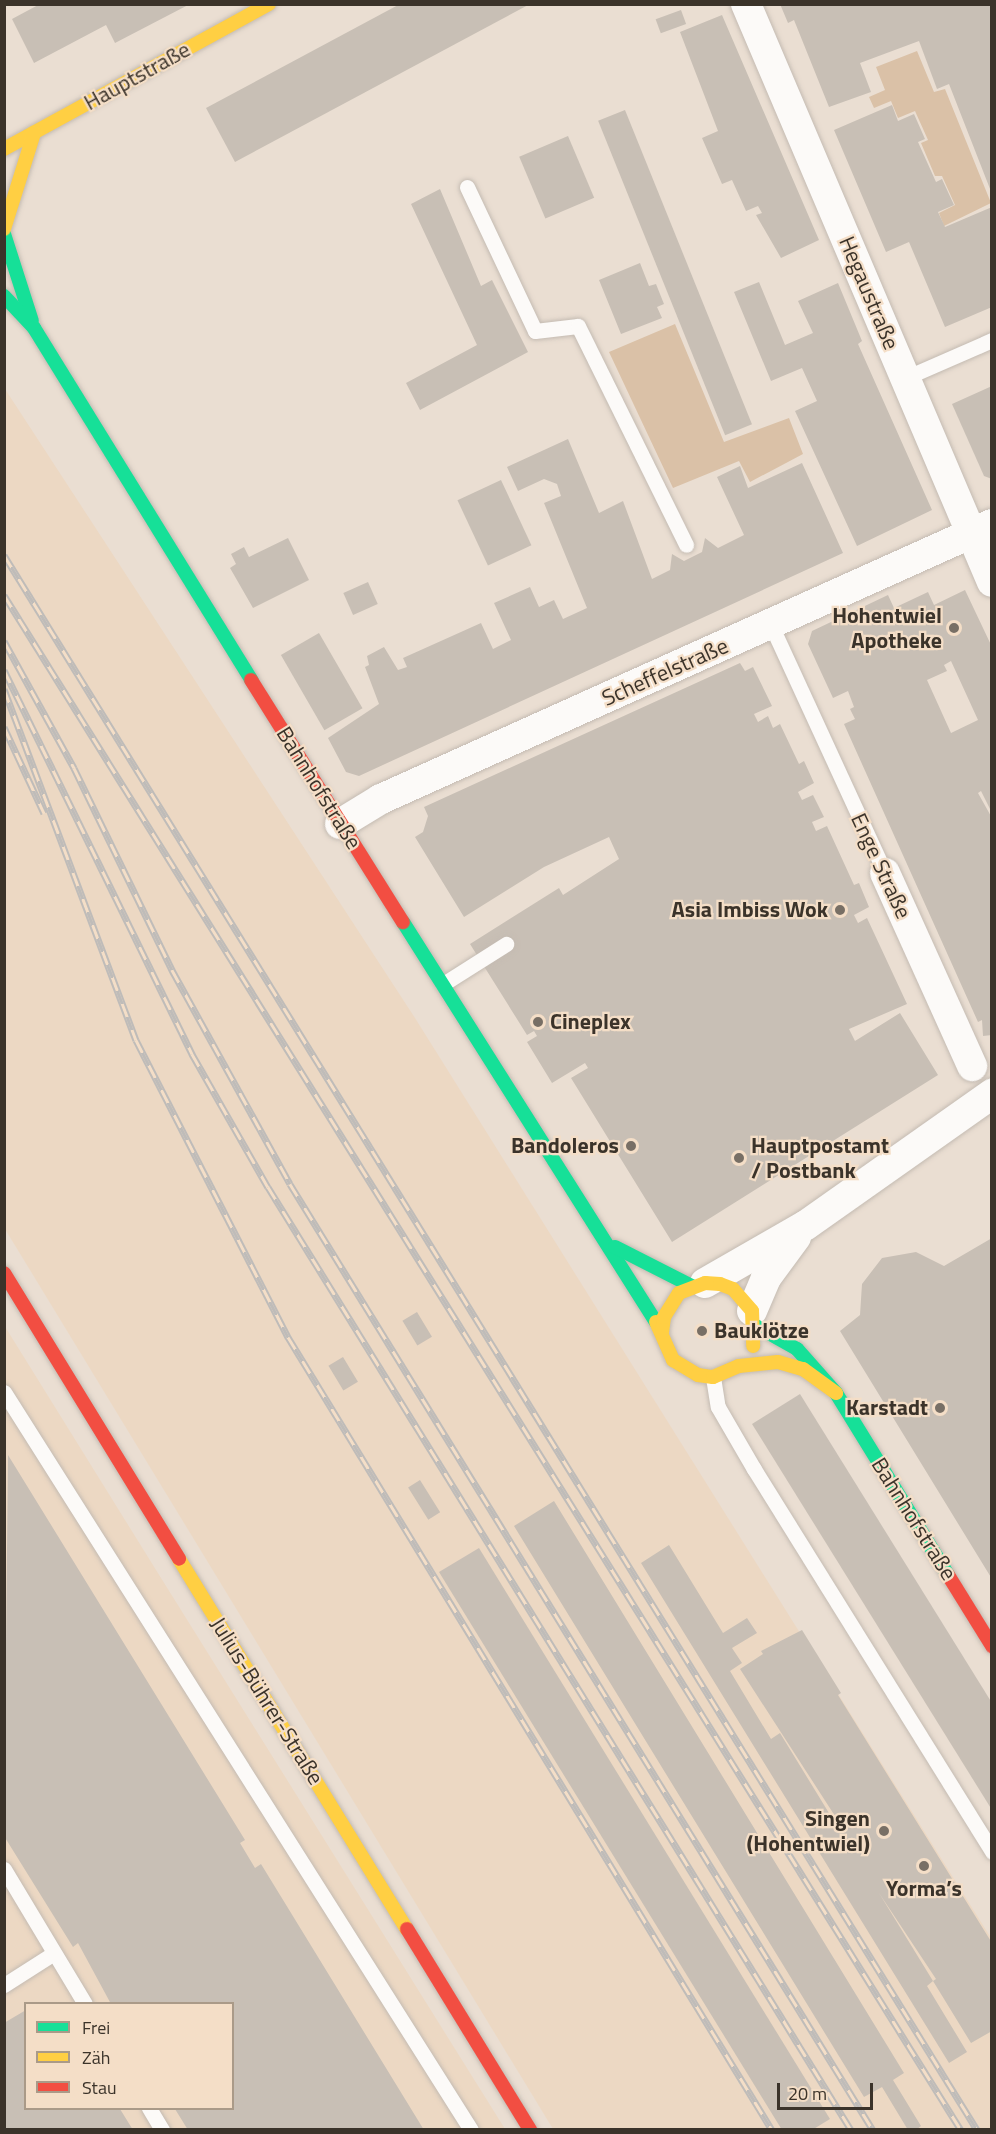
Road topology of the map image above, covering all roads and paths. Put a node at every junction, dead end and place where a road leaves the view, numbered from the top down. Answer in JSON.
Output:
{"nodes":[{"id":1,"x":269,"y":4,"type":"edge"},
{"id":2,"x":747,"y":4,"type":"edge"},
{"id":3,"x":33,"y":133,"type":"junction"},
{"id":4,"x":4,"y":149,"type":"edge"},
{"id":5,"x":467,"y":186,"type":"dead end"},
{"id":6,"x":4,"y":229,"type":"edge"},
{"id":7,"x":4,"y":234,"type":"edge"},
{"id":8,"x":4,"y":296,"type":"edge"},
{"id":9,"x":34,"y":328,"type":"junction"},
{"id":10,"x":992,"y":340,"type":"edge"},
{"id":11,"x":905,"y":378,"type":"junction"},
{"id":12,"x":981,"y":529,"type":"edge"},
{"id":13,"x":686,"y":545,"type":"dead end"},
{"id":14,"x":992,"y":582,"type":"edge"},
{"id":15,"x":771,"y":625,"type":"junction"},
{"id":16,"x":340,"y":824,"type":"junction"},
{"id":17,"x":885,"y":873,"type":"joint"},
{"id":18,"x":506,"y":944,"type":"dead end"},
{"id":19,"x":443,"y":984,"type":"junction"},
{"id":20,"x":972,"y":1066,"type":"joint"},
{"id":21,"x":990,"y":1099,"type":"edge"},
{"id":22,"x":806,"y":1226,"type":"junction"},
{"id":23,"x":611,"y":1244,"type":"junction"},
{"id":24,"x":4,"y":1273,"type":"edge"},
{"id":25,"x":698,"y":1284,"type":"junction"},
{"id":26,"x":754,"y":1318,"type":"junction"},
{"id":27,"x":662,"y":1332,"type":"junction"},
{"id":28,"x":739,"y":1366,"type":"junction"},
{"id":29,"x":713,"y":1377,"type":"junction"},
{"id":30,"x":4,"y":1392,"type":"edge"},
{"id":31,"x":836,"y":1393,"type":"junction"},
{"id":32,"x":992,"y":1646,"type":"edge"},
{"id":33,"x":992,"y":1852,"type":"edge"},
{"id":34,"x":4,"y":1869,"type":"edge"},
{"id":35,"x":54,"y":1953,"type":"junction"},
{"id":36,"x":4,"y":1985,"type":"edge"},
{"id":37,"x":84,"y":2002,"type":"edge"},
{"id":38,"x":150,"y":2110,"type":"edge"},
{"id":39,"x":162,"y":2130,"type":"edge"},
{"id":40,"x":471,"y":2130,"type":"edge"},
{"id":41,"x":531,"y":2130,"type":"edge"}],
"edges":[{"from":1,"to":3,"type":"street","name":"Hauptstraße"},
{"from":2,"to":11,"type":"street","name":"Hegaustraße"},
{"from":3,"to":4,"type":"street","name":"Hauptstraße"},
{"from":3,"to":6,"type":"street"},
{"from":5,"to":13,"type":"lane"},
{"from":7,"to":9,"type":"street","name":"Bahnhofstraße"},
{"from":8,"to":9,"type":"street","name":"Bahnhofstraße"},
{"from":9,"to":16,"type":"street","name":"Bahnhofstraße"},
{"from":10,"to":11,"type":"lane"},
{"from":11,"to":12,"type":"street","name":"Hegaustraße"},
{"from":12,"to":14,"type":"street","name":"Hegaustraße"},
{"from":12,"to":15,"type":"street","name":"Scheffelstraße"},
{"from":15,"to":16,"type":"street","name":"Scheffelstraße"},
{"from":15,"to":17,"type":"lane","name":"Enge Straße"},
{"from":16,"to":19,"type":"street","name":"Bahnhofstraße"},
{"from":17,"to":20,"type":"street","name":"Enge Straße"},
{"from":18,"to":19,"type":"lane"},
{"from":19,"to":23,"type":"street","name":"Bahnhofstraße"},
{"from":20,"to":21,"type":"lane","name":"Enge Straße"},
{"from":21,"to":22,"type":"street"},
{"from":22,"to":25,"type":"street"},
{"from":22,"to":26,"type":"street"},
{"from":23,"to":25,"type":"street","name":"Bahnhofstraße"},
{"from":23,"to":27,"type":"street","name":"Bahnhofstraße"},
{"from":24,"to":41,"type":"street","name":"Julius-Bührer-Straße"},
{"from":25,"to":26,"type":"street","name":"Bahnhofstraße"},
{"from":25,"to":27,"type":"street"},
{"from":26,"to":28,"type":"street"},
{"from":26,"to":31,"type":"street","name":"Bahnhofstraße"},
{"from":27,"to":29,"type":"street","name":"Bahnhofstraße"},
{"from":28,"to":29,"type":"street","name":"Bahnhofstraße"},
{"from":28,"to":31,"type":"street","name":"Bahnhofstraße"},
{"from":29,"to":33,"type":"lane"},
{"from":30,"to":40,"type":"lane"},
{"from":31,"to":32,"type":"street","name":"Bahnhofstraße"},
{"from":34,"to":35,"type":"lane"},
{"from":35,"to":36,"type":"lane"},
{"from":35,"to":37,"type":"lane"},
{"from":38,"to":39,"type":"lane"}]}
